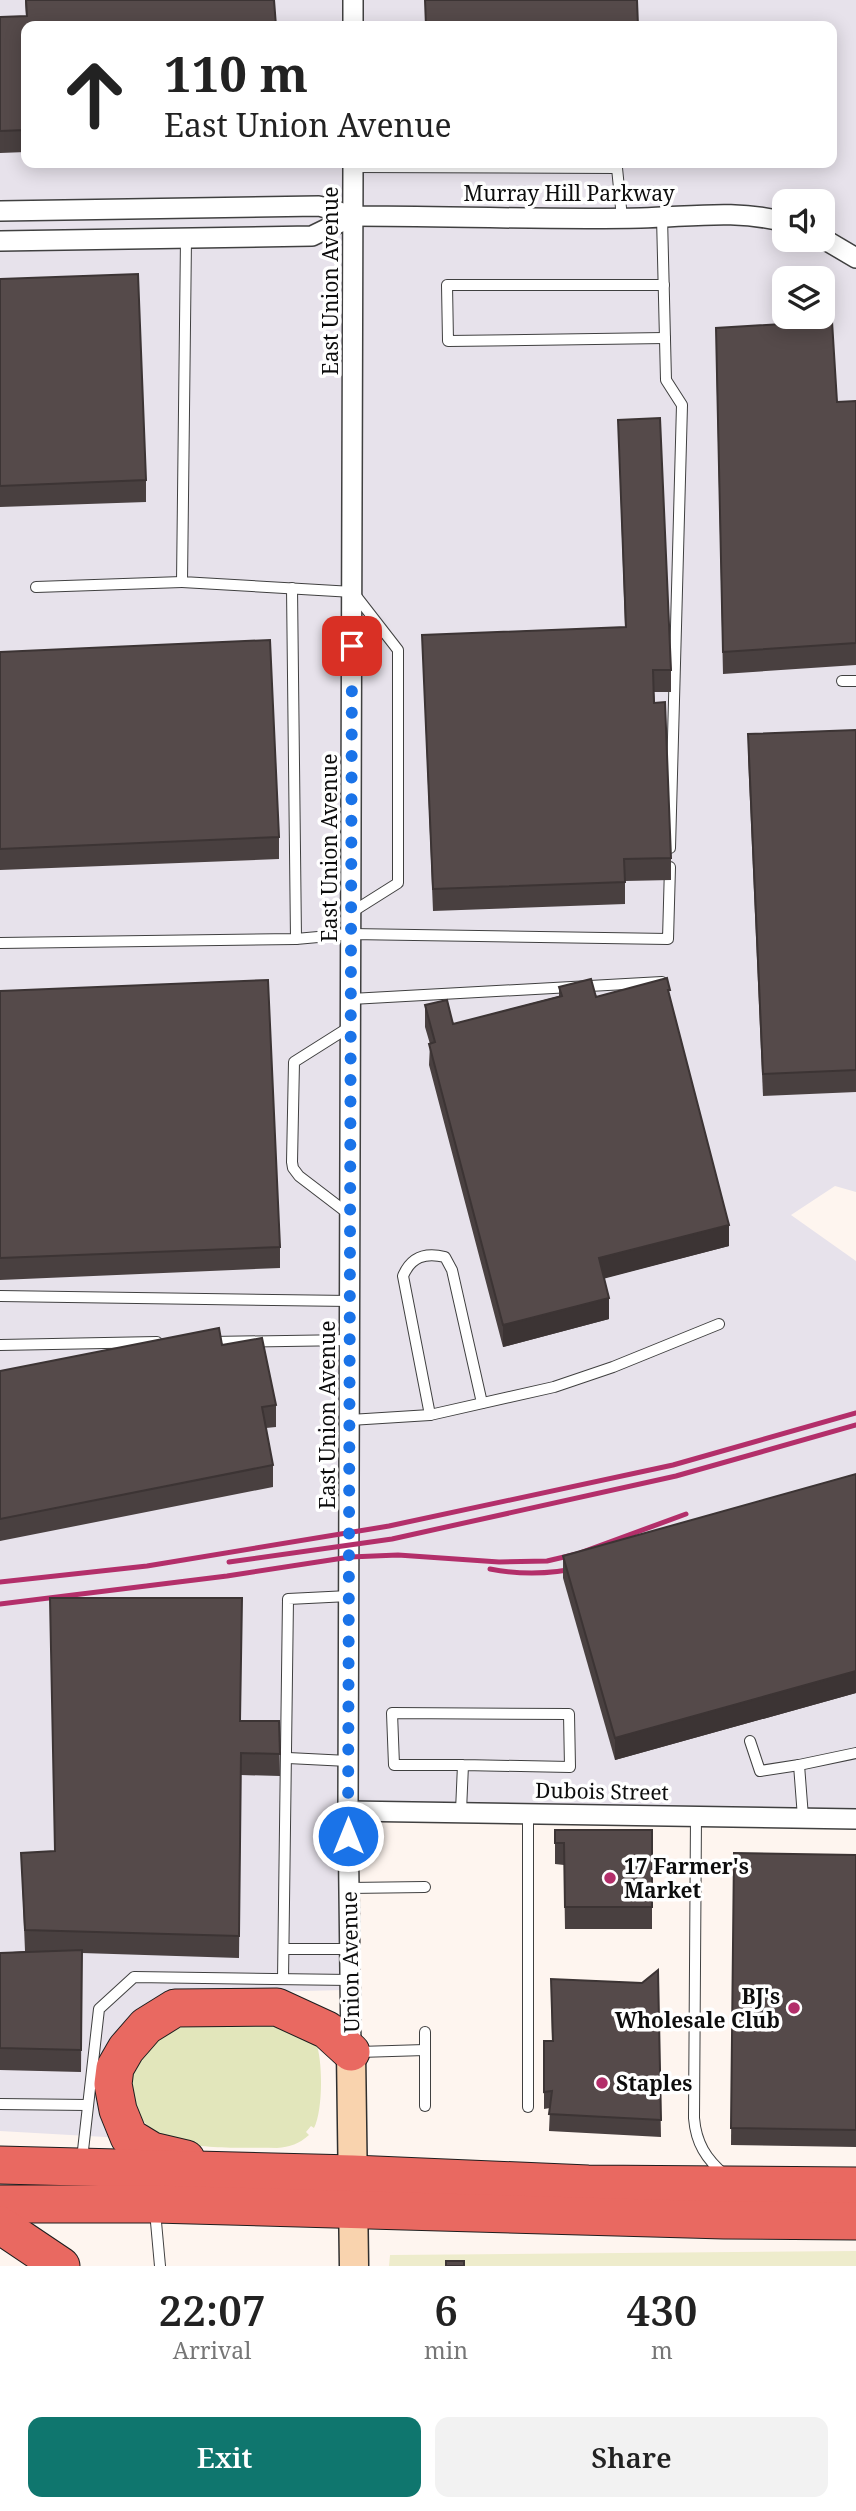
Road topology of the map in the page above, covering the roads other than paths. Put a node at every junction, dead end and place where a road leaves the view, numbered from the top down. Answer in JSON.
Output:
{"nodes":[{"id":1,"x":353,"y":0,"type":"edge"},
{"id":2,"x":353,"y":21,"type":"edge"},
{"id":3,"x":353,"y":168,"type":"edge"},
{"id":4,"x":617,"y":168,"type":"edge"},
{"id":5,"x":88,"y":210,"type":"junction"},
{"id":6,"x":0,"y":211,"type":"edge"},
{"id":7,"x":353,"y":216,"type":"junction"},
{"id":8,"x":662,"y":217,"type":"junction"},
{"id":9,"x":622,"y":218,"type":"junction"},
{"id":10,"x":772,"y":219,"type":"edge"},
{"id":11,"x":186,"y":239,"type":"junction"},
{"id":12,"x":88,"y":240,"type":"junction"},
{"id":13,"x":0,"y":241,"type":"edge"},
{"id":14,"x":835,"y":246,"type":"edge"},
{"id":15,"x":856,"y":258,"type":"edge"},
{"id":16,"x":664,"y":285,"type":"junction"},
{"id":17,"x":665,"y":338,"type":"junction"},
{"id":18,"x":182,"y":582,"type":"junction"},
{"id":19,"x":36,"y":587,"type":"dead end"},
{"id":20,"x":292,"y":587,"type":"junction"},
{"id":21,"x":353,"y":592,"type":"junction"},
{"id":22,"x":842,"y":681,"type":"dead end"},
{"id":23,"x":856,"y":681,"type":"edge"},
{"id":24,"x":351,"y":912,"type":"junction"},
{"id":25,"x":351,"y":934,"type":"junction"},
{"id":26,"x":296,"y":939,"type":"junction"},
{"id":27,"x":0,"y":943,"type":"edge"},
{"id":28,"x":665,"y":982,"type":"edge"},
{"id":29,"x":351,"y":999,"type":"junction"},
{"id":30,"x":351,"y":1026,"type":"junction"},
{"id":31,"x":351,"y":1215,"type":"junction"},
{"id":32,"x":0,"y":1296,"type":"edge"},
{"id":33,"x":350,"y":1301,"type":"junction"},
{"id":34,"x":719,"y":1324,"type":"dead end"},
{"id":35,"x":350,"y":1340,"type":"junction"},
{"id":36,"x":162,"y":1342,"type":"edge"},
{"id":37,"x":202,"y":1342,"type":"edge"},
{"id":38,"x":0,"y":1345,"type":"edge"},
{"id":39,"x":482,"y":1403,"type":"junction"},
{"id":40,"x":430,"y":1415,"type":"junction"},
{"id":41,"x":350,"y":1420,"type":"junction"},
{"id":42,"x":350,"y":1532,"type":"joint"},
{"id":43,"x":349,"y":1596,"type":"junction"},
{"id":44,"x":750,"y":1741,"type":"dead end"},
{"id":45,"x":856,"y":1753,"type":"edge"},
{"id":46,"x":288,"y":1758,"type":"junction"},
{"id":47,"x":348,"y":1761,"type":"junction"},
{"id":48,"x":463,"y":1765,"type":"junction"},
{"id":49,"x":799,"y":1765,"type":"junction"},
{"id":50,"x":348,"y":1811,"type":"junction"},
{"id":51,"x":461,"y":1811,"type":"junction"},
{"id":52,"x":528,"y":1812,"type":"junction"},
{"id":53,"x":696,"y":1816,"type":"junction"},
{"id":54,"x":803,"y":1817,"type":"junction"},
{"id":55,"x":856,"y":1819,"type":"edge"},
{"id":56,"x":425,"y":1887,"type":"dead end"},
{"id":57,"x":349,"y":1888,"type":"junction"},
{"id":58,"x":284,"y":1949,"type":"junction"},
{"id":59,"x":350,"y":1949,"type":"junction"},
{"id":60,"x":283,"y":1979,"type":"junction"},
{"id":61,"x":350,"y":1980,"type":"junction"},
{"id":62,"x":425,"y":2032,"type":"dead end"},
{"id":63,"x":425,"y":2050,"type":"junction"},
{"id":64,"x":351,"y":2052,"type":"junction"},
{"id":65,"x":0,"y":2104,"type":"edge"},
{"id":66,"x":87,"y":2105,"type":"junction"},
{"id":67,"x":425,"y":2106,"type":"dead end"},
{"id":68,"x":528,"y":2107,"type":"dead end"},
{"id":69,"x":0,"y":2165,"type":"edge"},
{"id":70,"x":82,"y":2167,"type":"junction"},
{"id":71,"x":231,"y":2170,"type":"junction"},
{"id":72,"x":739,"y":2186,"type":"junction"},
{"id":73,"x":856,"y":2186,"type":"edge"},
{"id":74,"x":353,"y":2192,"type":"junction"},
{"id":75,"x":0,"y":2204,"type":"edge"},
{"id":76,"x":155,"y":2204,"type":"junction"},
{"id":77,"x":856,"y":2221,"type":"edge"},
{"id":78,"x":0,"y":2225,"type":"edge"},
{"id":79,"x":61,"y":2266,"type":"edge"},
{"id":80,"x":160,"y":2266,"type":"edge"},
{"id":81,"x":354,"y":2266,"type":"edge"}],
"edges":[{"from":1,"to":2,"type":"street"},
{"from":3,"to":7,"type":"street","name":"East Union Avenue"},
{"from":4,"to":9,"type":"lane"},
{"from":5,"to":6,"type":"street","name":"Murray Hill Parkway"},
{"from":5,"to":7,"type":"street","name":"Murray Hill Parkway"},
{"from":5,"to":12,"type":"street"},
{"from":7,"to":9,"type":"street","name":"Murray Hill Parkway"},
{"from":7,"to":11,"type":"street","name":"Murray Hill Parkway"},
{"from":7,"to":21,"type":"street","name":"East Union Avenue"},
{"from":8,"to":9,"type":"street","name":"Murray Hill Parkway"},
{"from":8,"to":10,"type":"street","name":"Murray Hill Parkway"},
{"from":8,"to":16,"type":"lane"},
{"from":11,"to":12,"type":"street","name":"Murray Hill Parkway"},
{"from":11,"to":18,"type":"lane"},
{"from":12,"to":13,"type":"street","name":"Murray Hill Parkway"},
{"from":14,"to":15,"type":"street"},
{"from":16,"to":17,"type":"lane"},
{"from":16,"to":17,"type":"lane"},
{"from":17,"to":25,"type":"lane"},
{"from":18,"to":19,"type":"lane"},
{"from":18,"to":20,"type":"lane"},
{"from":20,"to":21,"type":"lane"},
{"from":20,"to":26,"type":"lane"},
{"from":21,"to":24,"type":"street","name":"East Union Avenue"},
{"from":21,"to":24,"type":"lane"},
{"from":22,"to":23,"type":"lane"},
{"from":24,"to":25,"type":"street","name":"East Union Avenue"},
{"from":25,"to":26,"type":"lane"},
{"from":25,"to":29,"type":"street","name":"East Union Avenue"},
{"from":26,"to":27,"type":"lane"},
{"from":28,"to":29,"type":"lane"},
{"from":29,"to":30,"type":"street","name":"East Union Avenue"},
{"from":30,"to":31,"type":"street","name":"East Union Avenue"},
{"from":30,"to":31,"type":"lane"},
{"from":31,"to":33,"type":"street","name":"East Union Avenue"},
{"from":32,"to":33,"type":"lane"},
{"from":33,"to":35,"type":"street","name":"East Union Avenue"},
{"from":34,"to":39,"type":"lane"},
{"from":35,"to":37,"type":"lane"},
{"from":35,"to":41,"type":"street","name":"East Union Avenue"},
{"from":36,"to":38,"type":"lane"},
{"from":39,"to":40,"type":"lane"},
{"from":39,"to":40,"type":"lane"},
{"from":40,"to":41,"type":"lane"},
{"from":41,"to":42,"type":"street","name":"East Union Avenue"},
{"from":42,"to":43,"type":"street","name":"Union Avenue"},
{"from":43,"to":46,"type":"lane"},
{"from":43,"to":47,"type":"street","name":"Union Avenue"},
{"from":44,"to":49,"type":"lane"},
{"from":45,"to":49,"type":"lane"},
{"from":46,"to":47,"type":"lane"},
{"from":46,"to":58,"type":"lane"},
{"from":47,"to":50,"type":"street","name":"Union Avenue"},
{"from":48,"to":48,"type":"lane"},
{"from":48,"to":51,"type":"lane"},
{"from":49,"to":54,"type":"lane"},
{"from":50,"to":51,"type":"street","name":"Dubois Street"},
{"from":50,"to":57,"type":"street","name":"Union Avenue"},
{"from":51,"to":52,"type":"street","name":"Dubois Street"},
{"from":52,"to":53,"type":"street","name":"Dubois Street"},
{"from":52,"to":68,"type":"lane"},
{"from":53,"to":54,"type":"street","name":"Dubois Street"},
{"from":53,"to":72,"type":"lane"},
{"from":54,"to":55,"type":"street","name":"Dubois Street"},
{"from":56,"to":57,"type":"lane"},
{"from":57,"to":59,"type":"street","name":"Union Avenue"},
{"from":58,"to":59,"type":"lane"},
{"from":58,"to":60,"type":"lane"},
{"from":59,"to":61,"type":"street","name":"Union Avenue"},
{"from":60,"to":61,"type":"lane"},
{"from":60,"to":66,"type":"lane"},
{"from":61,"to":64,"type":"street","name":"Union Avenue"},
{"from":62,"to":63,"type":"lane"},
{"from":63,"to":64,"type":"lane"},
{"from":63,"to":67,"type":"lane"},
{"from":64,"to":71,"type":"highway"},
{"from":64,"to":74,"type":"street","name":"Union Avenue"},
{"from":65,"to":66,"type":"lane"},
{"from":66,"to":70,"type":"lane"},
{"from":69,"to":70,"type":"highway"},
{"from":70,"to":71,"type":"highway"},
{"from":71,"to":74,"type":"highway"},
{"from":72,"to":73,"type":"highway"},
{"from":72,"to":74,"type":"highway"},
{"from":74,"to":76,"type":"highway"},
{"from":74,"to":77,"type":"highway"},
{"from":74,"to":81,"type":"street","name":"Union Avenue"},
{"from":75,"to":76,"type":"highway"},
{"from":76,"to":80,"type":"lane"},
{"from":78,"to":79,"type":"highway"}]}
